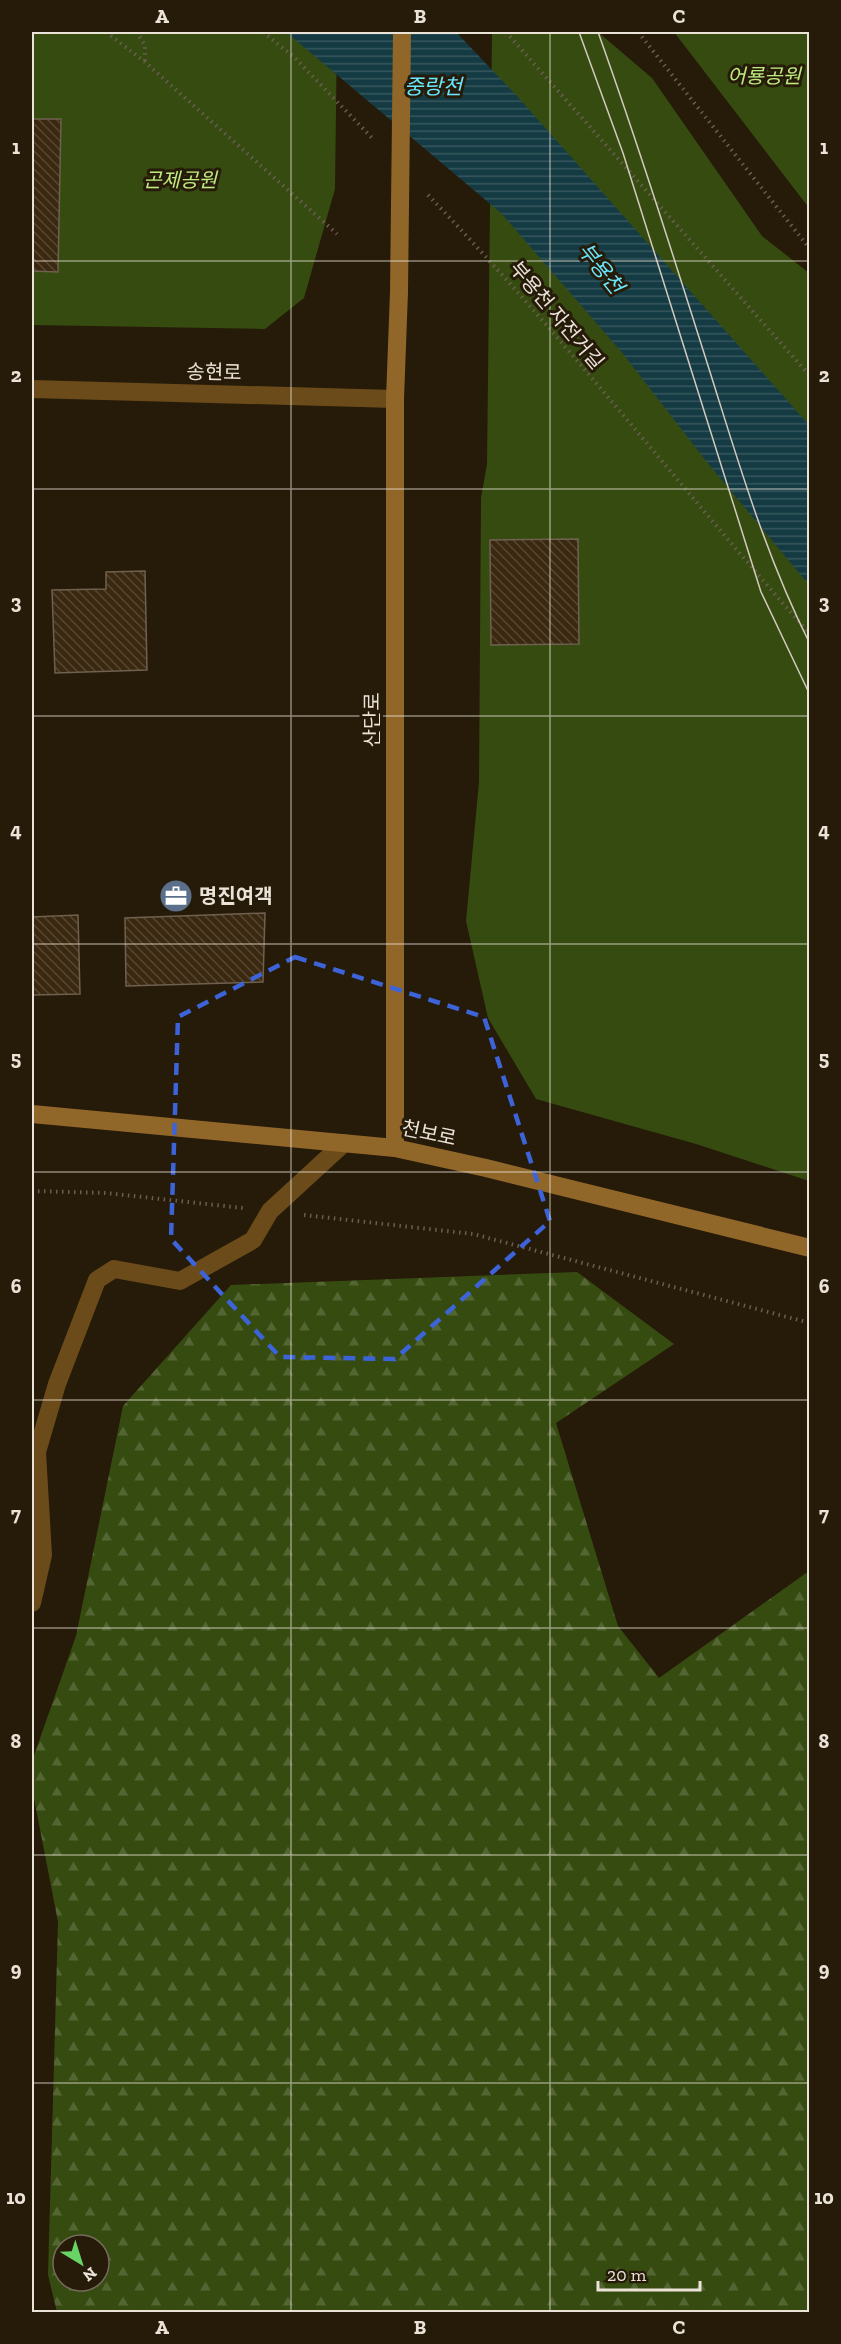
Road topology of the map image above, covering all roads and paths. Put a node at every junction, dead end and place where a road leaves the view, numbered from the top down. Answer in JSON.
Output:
{"nodes":[{"id":1,"x":106,"y":32,"type":"edge"},
{"id":2,"x":136,"y":32,"type":"edge"},
{"id":3,"x":263,"y":32,"type":"edge"},
{"id":4,"x":402,"y":32,"type":"edge"},
{"id":5,"x":506,"y":32,"type":"edge"},
{"id":6,"x":638,"y":32,"type":"edge"},
{"id":7,"x":145,"y":62,"type":"junction"},
{"id":8,"x":376,"y":141,"type":"dead end"},
{"id":9,"x":425,"y":192,"type":"dead end"},
{"id":10,"x":337,"y":234,"type":"dead end"},
{"id":11,"x":810,"y":249,"type":"edge"},
{"id":12,"x":810,"y":375,"type":"edge"},
{"id":13,"x":32,"y":389,"type":"edge"},
{"id":14,"x":395,"y":399,"type":"junction"},
{"id":15,"x":810,"y":634,"type":"edge"},
{"id":16,"x":32,"y":1114,"type":"edge"},
{"id":17,"x":344,"y":1143,"type":"junction"},
{"id":18,"x":395,"y":1148,"type":"junction"},
{"id":19,"x":32,"y":1191,"type":"edge"},
{"id":20,"x":270,"y":1211,"type":"junction"},
{"id":21,"x":810,"y":1248,"type":"edge"},
{"id":22,"x":810,"y":1323,"type":"edge"},
{"id":23,"x":32,"y":1603,"type":"edge"}],
"edges":[{"from":1,"to":7,"type":"path"},
{"from":2,"to":7,"type":"path"},
{"from":3,"to":8,"type":"path"},
{"from":4,"to":14,"type":"main road","name":"산단로","bridge":true},
{"from":5,"to":12,"type":"path"},
{"from":6,"to":11,"type":"path"},
{"from":7,"to":10,"type":"path"},
{"from":9,"to":15,"type":"path","name":"부용천 자전거길"},
{"from":13,"to":14,"type":"street","name":"송현로"},
{"from":14,"to":18,"type":"main road","name":"산단로"},
{"from":16,"to":17,"type":"main road","name":"천보로"},
{"from":17,"to":18,"type":"main road","name":"천보로"},
{"from":17,"to":20,"type":"street"},
{"from":18,"to":21,"type":"main road","name":"천보로"},
{"from":19,"to":20,"type":"path"},
{"from":20,"to":22,"type":"path"},
{"from":20,"to":23,"type":"street"}]}
